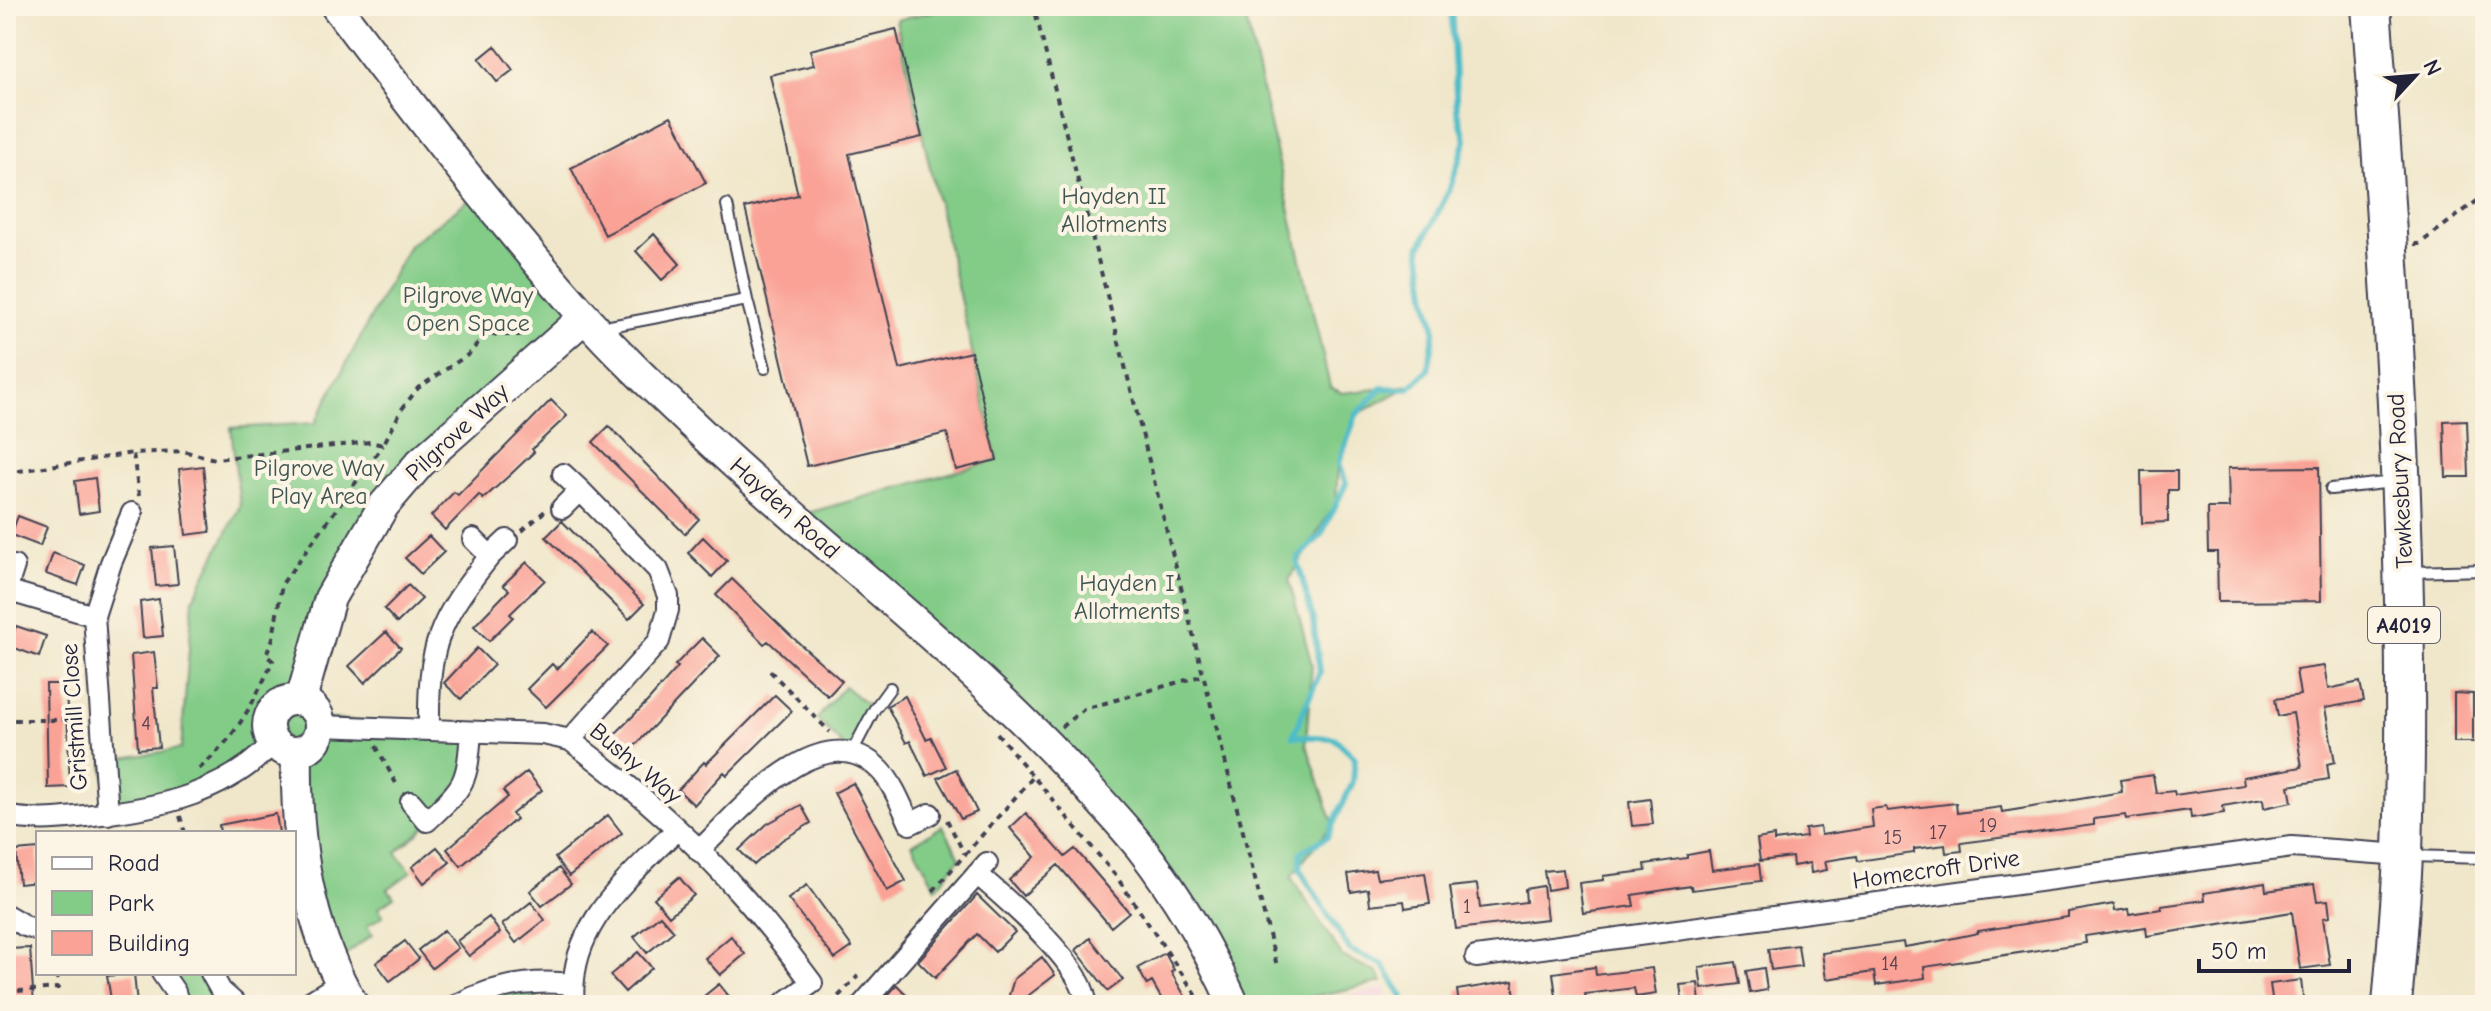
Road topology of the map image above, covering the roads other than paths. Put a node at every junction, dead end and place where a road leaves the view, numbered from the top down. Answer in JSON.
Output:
{"nodes":[{"id":1,"x":336,"y":6,"type":"edge"},
{"id":2,"x":2371,"y":6,"type":"edge"},
{"id":3,"x":727,"y":205,"type":"dead end"},
{"id":4,"x":747,"y":300,"type":"junction"},
{"id":5,"x":581,"y":327,"type":"junction"},
{"id":6,"x":765,"y":368,"type":"dead end"},
{"id":7,"x":563,"y":474,"type":"dead end"},
{"id":8,"x":2400,"y":481,"type":"junction"},
{"id":9,"x":2331,"y":489,"type":"dead end"},
{"id":10,"x":580,"y":490,"type":"junction"},
{"id":11,"x":562,"y":508,"type":"road end"},
{"id":12,"x":132,"y":513,"type":"road end"},
{"id":13,"x":473,"y":539,"type":"dead end"},
{"id":14,"x":507,"y":540,"type":"road end"},
{"id":15,"x":490,"y":556,"type":"junction"},
{"id":16,"x":14,"y":566,"type":"dead end"},
{"id":17,"x":2485,"y":570,"type":"edge"},
{"id":18,"x":2404,"y":572,"type":"junction"},
{"id":19,"x":6,"y":591,"type":"edge"},
{"id":20,"x":94,"y":616,"type":"junction"},
{"id":21,"x":890,"y":688,"type":"dead end"},
{"id":22,"x":301,"y":700,"type":"junction"},
{"id":23,"x":321,"y":726,"type":"junction"},
{"id":24,"x":429,"y":730,"type":"junction"},
{"id":25,"x":471,"y":732,"type":"junction"},
{"id":26,"x":570,"y":740,"type":"junction"},
{"id":27,"x":285,"y":748,"type":"junction"},
{"id":28,"x":851,"y":754,"type":"junction"},
{"id":29,"x":411,"y":802,"type":"road end"},
{"id":30,"x":108,"y":814,"type":"junction"},
{"id":31,"x":930,"y":814,"type":"road end"},
{"id":32,"x":6,"y":816,"type":"edge"},
{"id":33,"x":676,"y":830,"type":"junction"},
{"id":34,"x":699,"y":851,"type":"junction"},
{"id":35,"x":2403,"y":855,"type":"junction"},
{"id":36,"x":2485,"y":858,"type":"edge"},
{"id":37,"x":6,"y":915,"type":"edge"},
{"id":38,"x":36,"y":929,"type":"edge"},
{"id":39,"x":1476,"y":957,"type":"dead end"},
{"id":40,"x":163,"y":975,"type":"edge"},
{"id":41,"x":212,"y":975,"type":"edge"},
{"id":42,"x":573,"y":984,"type":"junction"},
{"id":43,"x":347,"y":994,"type":"edge"},
{"id":44,"x":783,"y":1004,"type":"edge"},
{"id":45,"x":179,"y":1005,"type":"edge"},
{"id":46,"x":237,"y":1005,"type":"edge"},
{"id":47,"x":305,"y":1005,"type":"edge"},
{"id":48,"x":457,"y":1005,"type":"edge"},
{"id":49,"x":574,"y":1005,"type":"edge"},
{"id":50,"x":862,"y":1005,"type":"edge"},
{"id":51,"x":1086,"y":1005,"type":"edge"},
{"id":52,"x":1234,"y":1005,"type":"edge"},
{"id":53,"x":2392,"y":1005,"type":"edge"}],
"edges":[{"from":1,"to":5,"type":"main road","name":"Hayden Road"},
{"from":2,"to":8,"type":"highway","name":"Tewkesbury Road","number":"A4019"},
{"from":3,"to":4,"type":"lane"},
{"from":4,"to":5,"type":"lane"},
{"from":4,"to":6,"type":"lane"},
{"from":5,"to":22,"type":"main road","name":"Pilgrove Way"},
{"from":5,"to":52,"type":"main road","name":"Hayden Road"},
{"from":7,"to":10,"type":"street"},
{"from":8,"to":9,"type":"lane"},
{"from":8,"to":18,"type":"highway","name":"Tewkesbury Road","number":"A4019"},
{"from":10,"to":11,"type":"street"},
{"from":10,"to":26,"type":"street"},
{"from":12,"to":20,"type":"street","name":"Gristmill Close"},
{"from":13,"to":15,"type":"street"},
{"from":14,"to":15,"type":"street"},
{"from":15,"to":24,"type":"street"},
{"from":16,"to":19,"type":"street","name":"Gristmill Close"},
{"from":17,"to":18,"type":"lane"},
{"from":18,"to":35,"type":"highway","name":"Tewkesbury Road","number":"A4019"},
{"from":19,"to":20,"type":"street","name":"Gristmill Close"},
{"from":20,"to":30,"type":"street","name":"Gristmill Close"},
{"from":21,"to":28,"type":"lane"},
{"from":22,"to":23,"type":"main road"},
{"from":22,"to":27,"type":"main road"},
{"from":23,"to":24,"type":"street","name":"Bushy Way"},
{"from":23,"to":27,"type":"main road"},
{"from":24,"to":25,"type":"street","name":"Bushy Way"},
{"from":25,"to":26,"type":"street","name":"Bushy Way"},
{"from":25,"to":29,"type":"street"},
{"from":26,"to":33,"type":"street","name":"Bushy Way"},
{"from":27,"to":30,"type":"street"},
{"from":27,"to":43,"type":"main road"},
{"from":28,"to":31,"type":"street"},
{"from":28,"to":34,"type":"street"},
{"from":30,"to":32,"type":"street"},
{"from":33,"to":34,"type":"street","name":"Bushy Way"},
{"from":33,"to":42,"type":"street"},
{"from":34,"to":44,"type":"street","name":"Bushy Way"},
{"from":35,"to":36,"type":"lane"},
{"from":35,"to":39,"type":"street","name":"Homecroft Drive"},
{"from":35,"to":53,"type":"highway","name":"Tewkesbury Road","number":"A4019"},
{"from":37,"to":38,"type":"street"},
{"from":40,"to":45,"type":"street"},
{"from":41,"to":46,"type":"street"},
{"from":42,"to":48,"type":"street"},
{"from":42,"to":49,"type":"street"},
{"from":43,"to":47,"type":"street"},
{"from":50,"to":51,"type":"street"}]}
